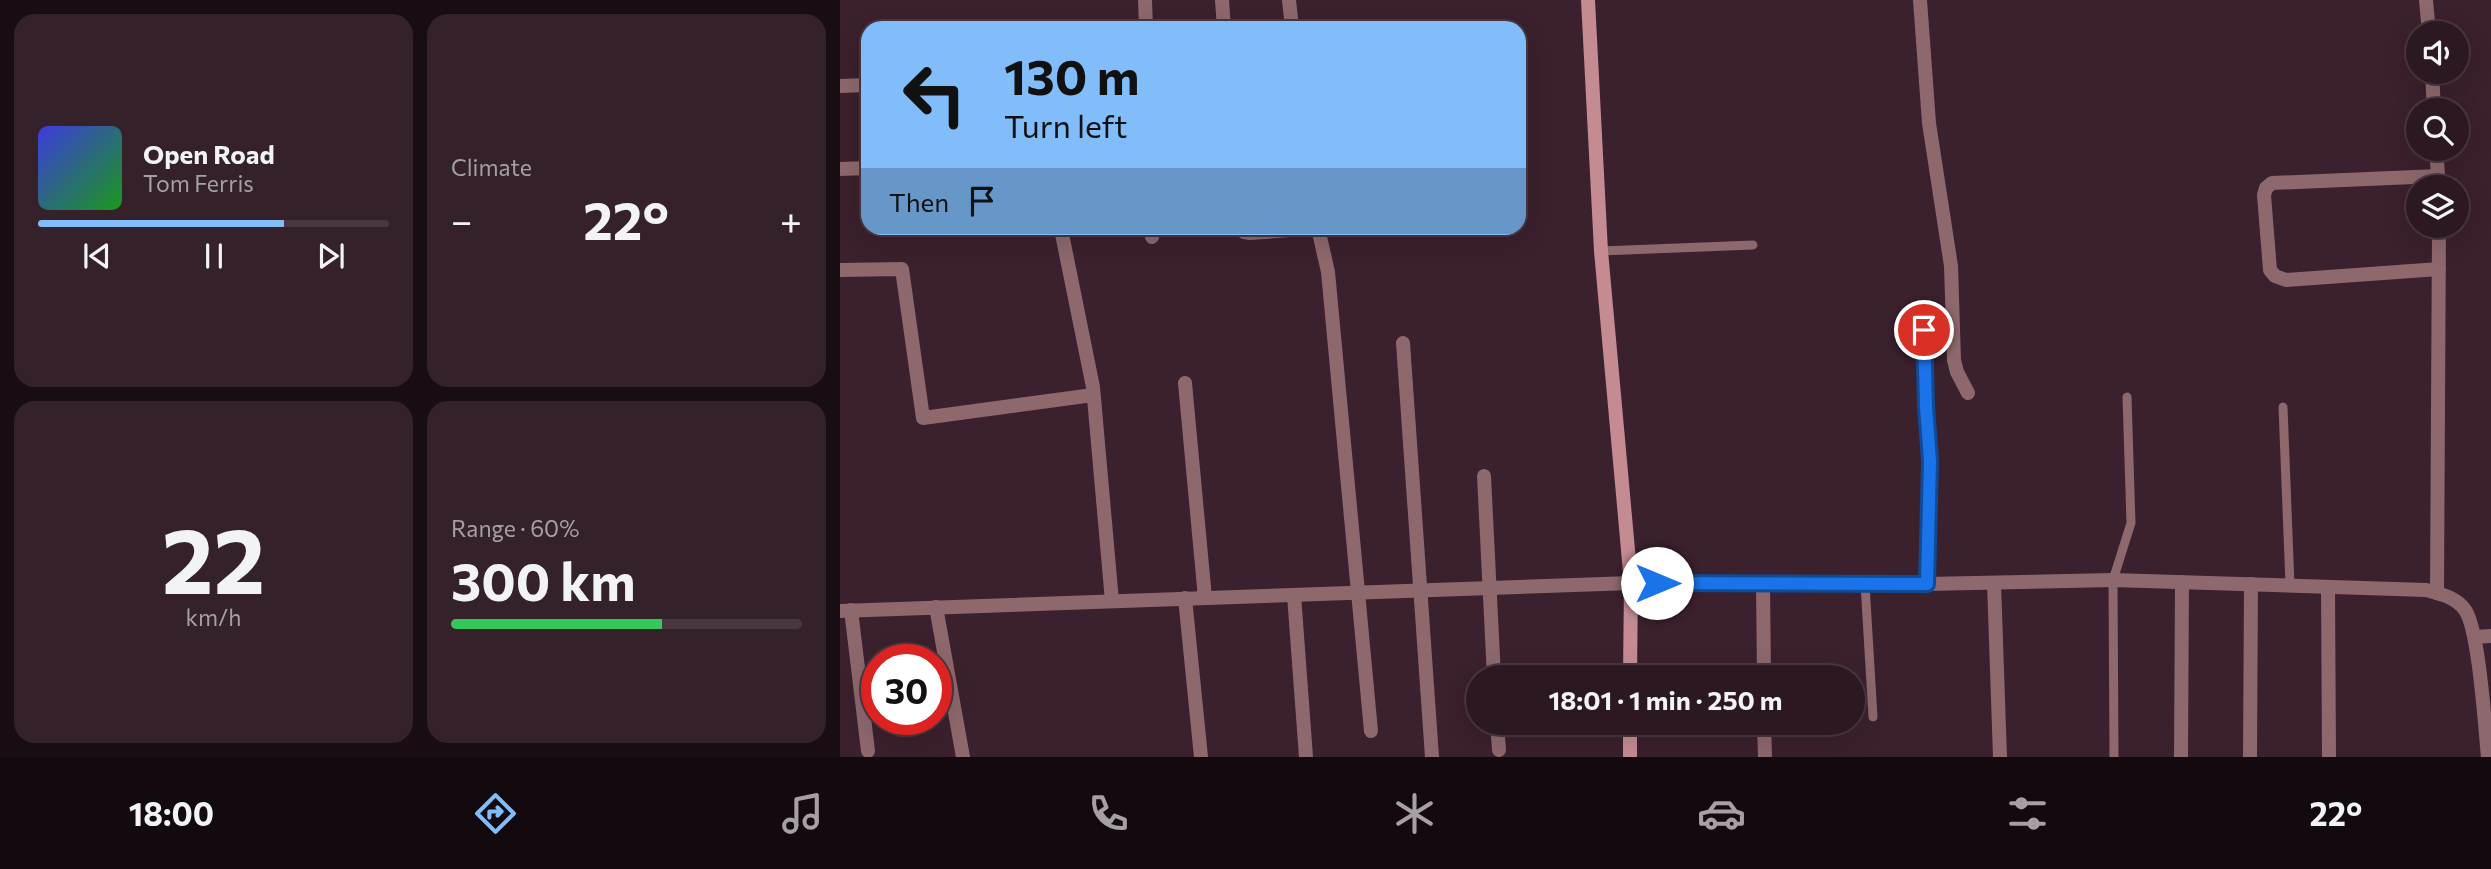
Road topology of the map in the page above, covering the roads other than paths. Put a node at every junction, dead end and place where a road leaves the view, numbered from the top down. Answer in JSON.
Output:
{"nodes":[{"id":1,"x":1145,"y":0,"type":"edge"},
{"id":2,"x":1222,"y":0,"type":"edge"},
{"id":3,"x":1289,"y":0,"type":"edge"},
{"id":4,"x":1588,"y":0,"type":"edge"},
{"id":5,"x":1920,"y":0,"type":"edge"},
{"id":6,"x":2426,"y":0,"type":"edge"},
{"id":7,"x":1146,"y":21,"type":"edge"},
{"id":8,"x":1224,"y":21,"type":"edge"},
{"id":9,"x":1291,"y":21,"type":"edge"},
{"id":10,"x":2427,"y":21,"type":"edge"},
{"id":11,"x":861,"y":85,"type":"edge"},
{"id":12,"x":840,"y":86,"type":"edge"},
{"id":13,"x":861,"y":168,"type":"edge"},
{"id":14,"x":840,"y":169,"type":"edge"},
{"id":15,"x":2406,"y":182,"type":"edge"},
{"id":16,"x":1062,"y":235,"type":"edge"},
{"id":17,"x":1320,"y":235,"type":"edge"},
{"id":18,"x":2439,"y":238,"type":"edge"},
{"id":19,"x":1754,"y":245,"type":"dead end"},
{"id":20,"x":1601,"y":251,"type":"junction"},
{"id":21,"x":2439,"y":269,"type":"junction"},
{"id":22,"x":840,"y":270,"type":"edge"},
{"id":23,"x":1924,"y":330,"type":"dead end"},
{"id":24,"x":1402,"y":343,"type":"dead end"},
{"id":25,"x":1185,"y":383,"type":"dead end"},
{"id":26,"x":1968,"y":393,"type":"dead end"},
{"id":27,"x":1093,"y":395,"type":"junction"},
{"id":28,"x":2127,"y":397,"type":"dead end"},
{"id":29,"x":2283,"y":407,"type":"dead end"},
{"id":30,"x":1484,"y":476,"type":"dead end"},
{"id":31,"x":2113,"y":580,"type":"junction"},
{"id":32,"x":2182,"y":582,"type":"junction"},
{"id":33,"x":1631,"y":583,"type":"junction"},
{"id":34,"x":1763,"y":583,"type":"junction"},
{"id":35,"x":1994,"y":583,"type":"junction"},
{"id":36,"x":1865,"y":584,"type":"junction"},
{"id":37,"x":1927,"y":584,"type":"junction"},
{"id":38,"x":2251,"y":584,"type":"junction"},
{"id":39,"x":2290,"y":585,"type":"junction"},
{"id":40,"x":2328,"y":587,"type":"junction"},
{"id":41,"x":1489,"y":588,"type":"junction"},
{"id":42,"x":1421,"y":590,"type":"junction"},
{"id":43,"x":1358,"y":592,"type":"junction"},
{"id":44,"x":2437,"y":593,"type":"junction"},
{"id":45,"x":1294,"y":595,"type":"junction"},
{"id":46,"x":1185,"y":598,"type":"junction"},
{"id":47,"x":1205,"y":598,"type":"junction"},
{"id":48,"x":1112,"y":601,"type":"junction"},
{"id":49,"x":936,"y":607,"type":"junction"},
{"id":50,"x":845,"y":610,"type":"edge"},
{"id":51,"x":2491,"y":636,"type":"edge"},
{"id":52,"x":2475,"y":637,"type":"junction"},
{"id":53,"x":1493,"y":665,"type":"edge"},
{"id":54,"x":1630,"y":665,"type":"edge"},
{"id":55,"x":1764,"y":665,"type":"edge"},
{"id":56,"x":1872,"y":717,"type":"dead end"},
{"id":57,"x":1371,"y":731,"type":"dead end"},
{"id":58,"x":1498,"y":735,"type":"edge"},
{"id":59,"x":1630,"y":735,"type":"edge"},
{"id":60,"x":1764,"y":735,"type":"edge"},
{"id":61,"x":1499,"y":750,"type":"dead end"},
{"id":62,"x":867,"y":751,"type":"dead end"},
{"id":63,"x":963,"y":757,"type":"edge"},
{"id":64,"x":1201,"y":757,"type":"edge"},
{"id":65,"x":1306,"y":757,"type":"edge"},
{"id":66,"x":1432,"y":757,"type":"edge"},
{"id":67,"x":1630,"y":757,"type":"edge"},
{"id":68,"x":1765,"y":757,"type":"edge"},
{"id":69,"x":2000,"y":757,"type":"edge"},
{"id":70,"x":2114,"y":757,"type":"edge"},
{"id":71,"x":2181,"y":757,"type":"edge"},
{"id":72,"x":2250,"y":757,"type":"edge"},
{"id":73,"x":2329,"y":757,"type":"edge"},
{"id":74,"x":2488,"y":757,"type":"edge"}],
"edges":[{"from":1,"to":7,"type":"street"},
{"from":2,"to":8,"type":"street"},
{"from":3,"to":9,"type":"street"},
{"from":4,"to":20,"type":"main road"},
{"from":5,"to":26,"type":"street"},
{"from":6,"to":10,"type":"street"},
{"from":11,"to":12,"type":"street"},
{"from":13,"to":14,"type":"street"},
{"from":15,"to":21,"type":"street"},
{"from":16,"to":27,"type":"street"},
{"from":17,"to":43,"type":"street"},
{"from":18,"to":21,"type":"street"},
{"from":19,"to":20,"type":"lane"},
{"from":20,"to":33,"type":"main road"},
{"from":21,"to":44,"type":"street"},
{"from":22,"to":27,"type":"street"},
{"from":23,"to":37,"type":"street"},
{"from":24,"to":42,"type":"street"},
{"from":25,"to":47,"type":"street"},
{"from":27,"to":48,"type":"street"},
{"from":28,"to":31,"type":"lane"},
{"from":29,"to":39,"type":"lane"},
{"from":30,"to":41,"type":"street"},
{"from":31,"to":32,"type":"street"},
{"from":31,"to":35,"type":"street"},
{"from":31,"to":70,"type":"lane"},
{"from":32,"to":38,"type":"street"},
{"from":32,"to":71,"type":"street"},
{"from":33,"to":34,"type":"street"},
{"from":33,"to":41,"type":"street"},
{"from":33,"to":54,"type":"main road"},
{"from":34,"to":36,"type":"street"},
{"from":34,"to":55,"type":"street"},
{"from":35,"to":37,"type":"street"},
{"from":35,"to":69,"type":"street"},
{"from":36,"to":37,"type":"street"},
{"from":36,"to":56,"type":"lane"},
{"from":38,"to":39,"type":"street"},
{"from":38,"to":72,"type":"street"},
{"from":39,"to":40,"type":"street"},
{"from":40,"to":44,"type":"street"},
{"from":40,"to":73,"type":"street"},
{"from":41,"to":42,"type":"street"},
{"from":41,"to":53,"type":"street"},
{"from":42,"to":43,"type":"street"},
{"from":42,"to":66,"type":"street"},
{"from":43,"to":45,"type":"street"},
{"from":43,"to":57,"type":"street"},
{"from":44,"to":52,"type":"street"},
{"from":45,"to":47,"type":"street"},
{"from":45,"to":65,"type":"street"},
{"from":46,"to":47,"type":"street"},
{"from":46,"to":48,"type":"street"},
{"from":46,"to":64,"type":"street"},
{"from":48,"to":49,"type":"street"},
{"from":49,"to":50,"type":"street"},
{"from":49,"to":63,"type":"street"},
{"from":50,"to":62,"type":"street"},
{"from":51,"to":52,"type":"street"},
{"from":52,"to":74,"type":"street"},
{"from":58,"to":61,"type":"street"},
{"from":59,"to":67,"type":"main road"},
{"from":60,"to":68,"type":"street"}]}
